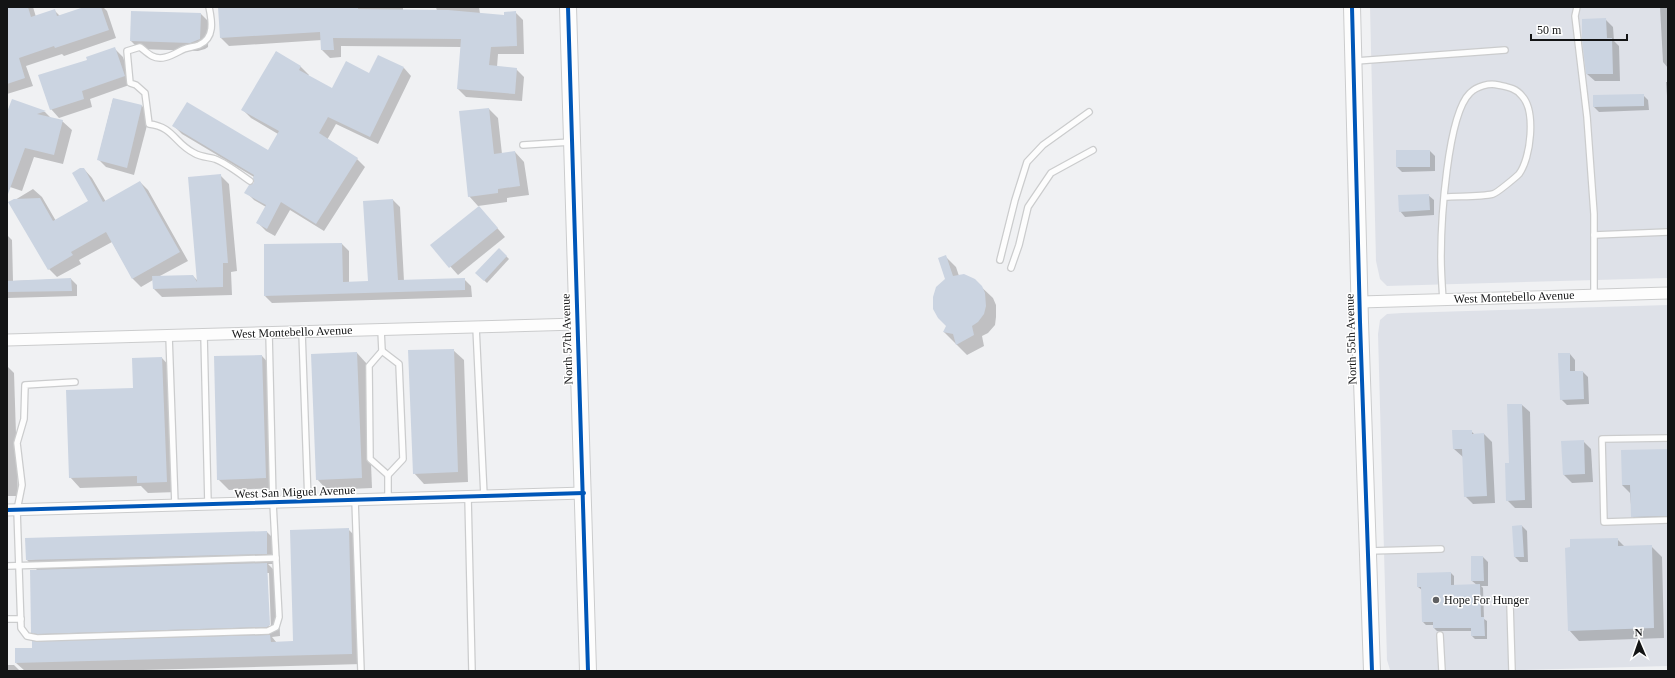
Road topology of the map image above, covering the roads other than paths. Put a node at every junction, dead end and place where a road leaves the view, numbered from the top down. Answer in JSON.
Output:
{"nodes":[{"id":1,"x":209,"y":7,"type":"edge"},
{"id":2,"x":568,"y":7,"type":"edge"},
{"id":3,"x":1352,"y":7,"type":"edge"},
{"id":4,"x":1576,"y":7,"type":"edge"},
{"id":5,"x":1505,"y":50,"type":"dead end"},
{"id":6,"x":1353,"y":61,"type":"junction"},
{"id":7,"x":1088,"y":112,"type":"dead end"},
{"id":8,"x":571,"y":142,"type":"junction"},
{"id":9,"x":523,"y":144,"type":"dead end"},
{"id":10,"x":1093,"y":150,"type":"dead end"},
{"id":11,"x":250,"y":181,"type":"dead end"},
{"id":12,"x":1445,"y":197,"type":"junction"},
{"id":13,"x":1668,"y":232,"type":"edge"},
{"id":14,"x":1594,"y":235,"type":"junction"},
{"id":15,"x":1000,"y":260,"type":"dead end"},
{"id":16,"x":1011,"y":268,"type":"dead end"},
{"id":17,"x":1668,"y":293,"type":"edge"},
{"id":18,"x":1594,"y":295,"type":"junction"},
{"id":19,"x":1443,"y":300,"type":"junction"},
{"id":20,"x":1360,"y":302,"type":"junction"},
{"id":21,"x":576,"y":324,"type":"junction"},
{"id":22,"x":476,"y":327,"type":"junction"},
{"id":23,"x":381,"y":330,"type":"junction"},
{"id":24,"x":302,"y":332,"type":"junction"},
{"id":25,"x":269,"y":333,"type":"junction"},
{"id":26,"x":204,"y":335,"type":"junction"},
{"id":27,"x":169,"y":336,"type":"junction"},
{"id":28,"x":7,"y":340,"type":"edge"},
{"id":29,"x":382,"y":351,"type":"junction"},
{"id":30,"x":76,"y":382,"type":"dead end"},
{"id":31,"x":1668,"y":438,"type":"edge"},
{"id":32,"x":388,"y":475,"type":"junction"},
{"id":33,"x":584,"y":493,"type":"junction"},
{"id":34,"x":484,"y":496,"type":"junction"},
{"id":35,"x":468,"y":497,"type":"junction"},
{"id":36,"x":388,"y":499,"type":"junction"},
{"id":37,"x":355,"y":500,"type":"junction"},
{"id":38,"x":308,"y":502,"type":"junction"},
{"id":39,"x":273,"y":503,"type":"junction"},
{"id":40,"x":208,"y":505,"type":"junction"},
{"id":41,"x":175,"y":506,"type":"junction"},
{"id":42,"x":12,"y":510,"type":"edge"},
{"id":43,"x":1668,"y":520,"type":"edge"},
{"id":44,"x":1441,"y":549,"type":"dead end"},
{"id":45,"x":1368,"y":551,"type":"junction"},
{"id":46,"x":276,"y":558,"type":"junction"},
{"id":47,"x":7,"y":566,"type":"edge"},
{"id":48,"x":19,"y":566,"type":"junction"},
{"id":49,"x":1510,"y":604,"type":"dead end"},
{"id":50,"x":20,"y":618,"type":"junction"},
{"id":51,"x":7,"y":619,"type":"edge"},
{"id":52,"x":1440,"y":635,"type":"dead end"},
{"id":53,"x":361,"y":671,"type":"edge"},
{"id":54,"x":472,"y":671,"type":"edge"},
{"id":55,"x":588,"y":671,"type":"edge"},
{"id":56,"x":1372,"y":671,"type":"edge"},
{"id":57,"x":1442,"y":671,"type":"edge"},
{"id":58,"x":1512,"y":671,"type":"edge"}],
"edges":[{"from":1,"to":11,"type":"lane"},
{"from":2,"to":8,"type":"street","name":"North 57th Avenue"},
{"from":3,"to":6,"type":"street","name":"North 55th Avenue"},
{"from":4,"to":14,"type":"lane"},
{"from":5,"to":6,"type":"lane"},
{"from":6,"to":20,"type":"street","name":"North 55th Avenue"},
{"from":7,"to":15,"type":"lane"},
{"from":8,"to":9,"type":"lane"},
{"from":8,"to":21,"type":"street","name":"North 57th Avenue"},
{"from":10,"to":16,"type":"lane"},
{"from":12,"to":12,"type":"lane"},
{"from":12,"to":19,"type":"lane"},
{"from":13,"to":14,"type":"lane"},
{"from":14,"to":18,"type":"lane"},
{"from":17,"to":18,"type":"street","name":"West Montebello Avenue"},
{"from":18,"to":19,"type":"street","name":"West Montebello Avenue"},
{"from":19,"to":20,"type":"street","name":"West Montebello Avenue"},
{"from":20,"to":45,"type":"street","name":"North 55th Avenue"},
{"from":21,"to":22,"type":"street","name":"West Montebello Avenue"},
{"from":21,"to":33,"type":"street","name":"North 57th Avenue"},
{"from":22,"to":23,"type":"street","name":"West Montebello Avenue"},
{"from":22,"to":34,"type":"lane"},
{"from":23,"to":24,"type":"street","name":"West Montebello Avenue"},
{"from":23,"to":29,"type":"lane"},
{"from":24,"to":25,"type":"street","name":"West Montebello Avenue"},
{"from":24,"to":38,"type":"lane"},
{"from":25,"to":26,"type":"street","name":"West Montebello Avenue"},
{"from":25,"to":39,"type":"lane"},
{"from":26,"to":27,"type":"street","name":"West Montebello Avenue"},
{"from":26,"to":40,"type":"lane"},
{"from":27,"to":28,"type":"street","name":"West Montebello Avenue"},
{"from":27,"to":41,"type":"lane"},
{"from":29,"to":32,"type":"lane"},
{"from":29,"to":32,"type":"lane"},
{"from":30,"to":42,"type":"lane"},
{"from":31,"to":43,"type":"lane"},
{"from":32,"to":36,"type":"lane"},
{"from":33,"to":34,"type":"street","name":"West San Miguel Avenue"},
{"from":33,"to":55,"type":"street","name":"North 57th Avenue"},
{"from":34,"to":35,"type":"street","name":"West San Miguel Avenue"},
{"from":35,"to":36,"type":"street","name":"West San Miguel Avenue"},
{"from":35,"to":54,"type":"lane"},
{"from":36,"to":37,"type":"street","name":"West San Miguel Avenue"},
{"from":37,"to":38,"type":"street","name":"West San Miguel Avenue"},
{"from":37,"to":53,"type":"lane"},
{"from":38,"to":39,"type":"street","name":"West San Miguel Avenue"},
{"from":39,"to":40,"type":"street","name":"West San Miguel Avenue"},
{"from":39,"to":46,"type":"lane"},
{"from":40,"to":41,"type":"street","name":"West San Miguel Avenue"},
{"from":41,"to":42,"type":"street","name":"West San Miguel Avenue"},
{"from":42,"to":48,"type":"lane"},
{"from":44,"to":45,"type":"lane"},
{"from":45,"to":56,"type":"street","name":"North 55th Avenue"},
{"from":46,"to":48,"type":"lane"},
{"from":46,"to":50,"type":"lane"},
{"from":47,"to":48,"type":"lane"},
{"from":48,"to":50,"type":"lane"},
{"from":49,"to":58,"type":"lane"},
{"from":50,"to":51,"type":"lane"},
{"from":52,"to":57,"type":"lane"}]}
